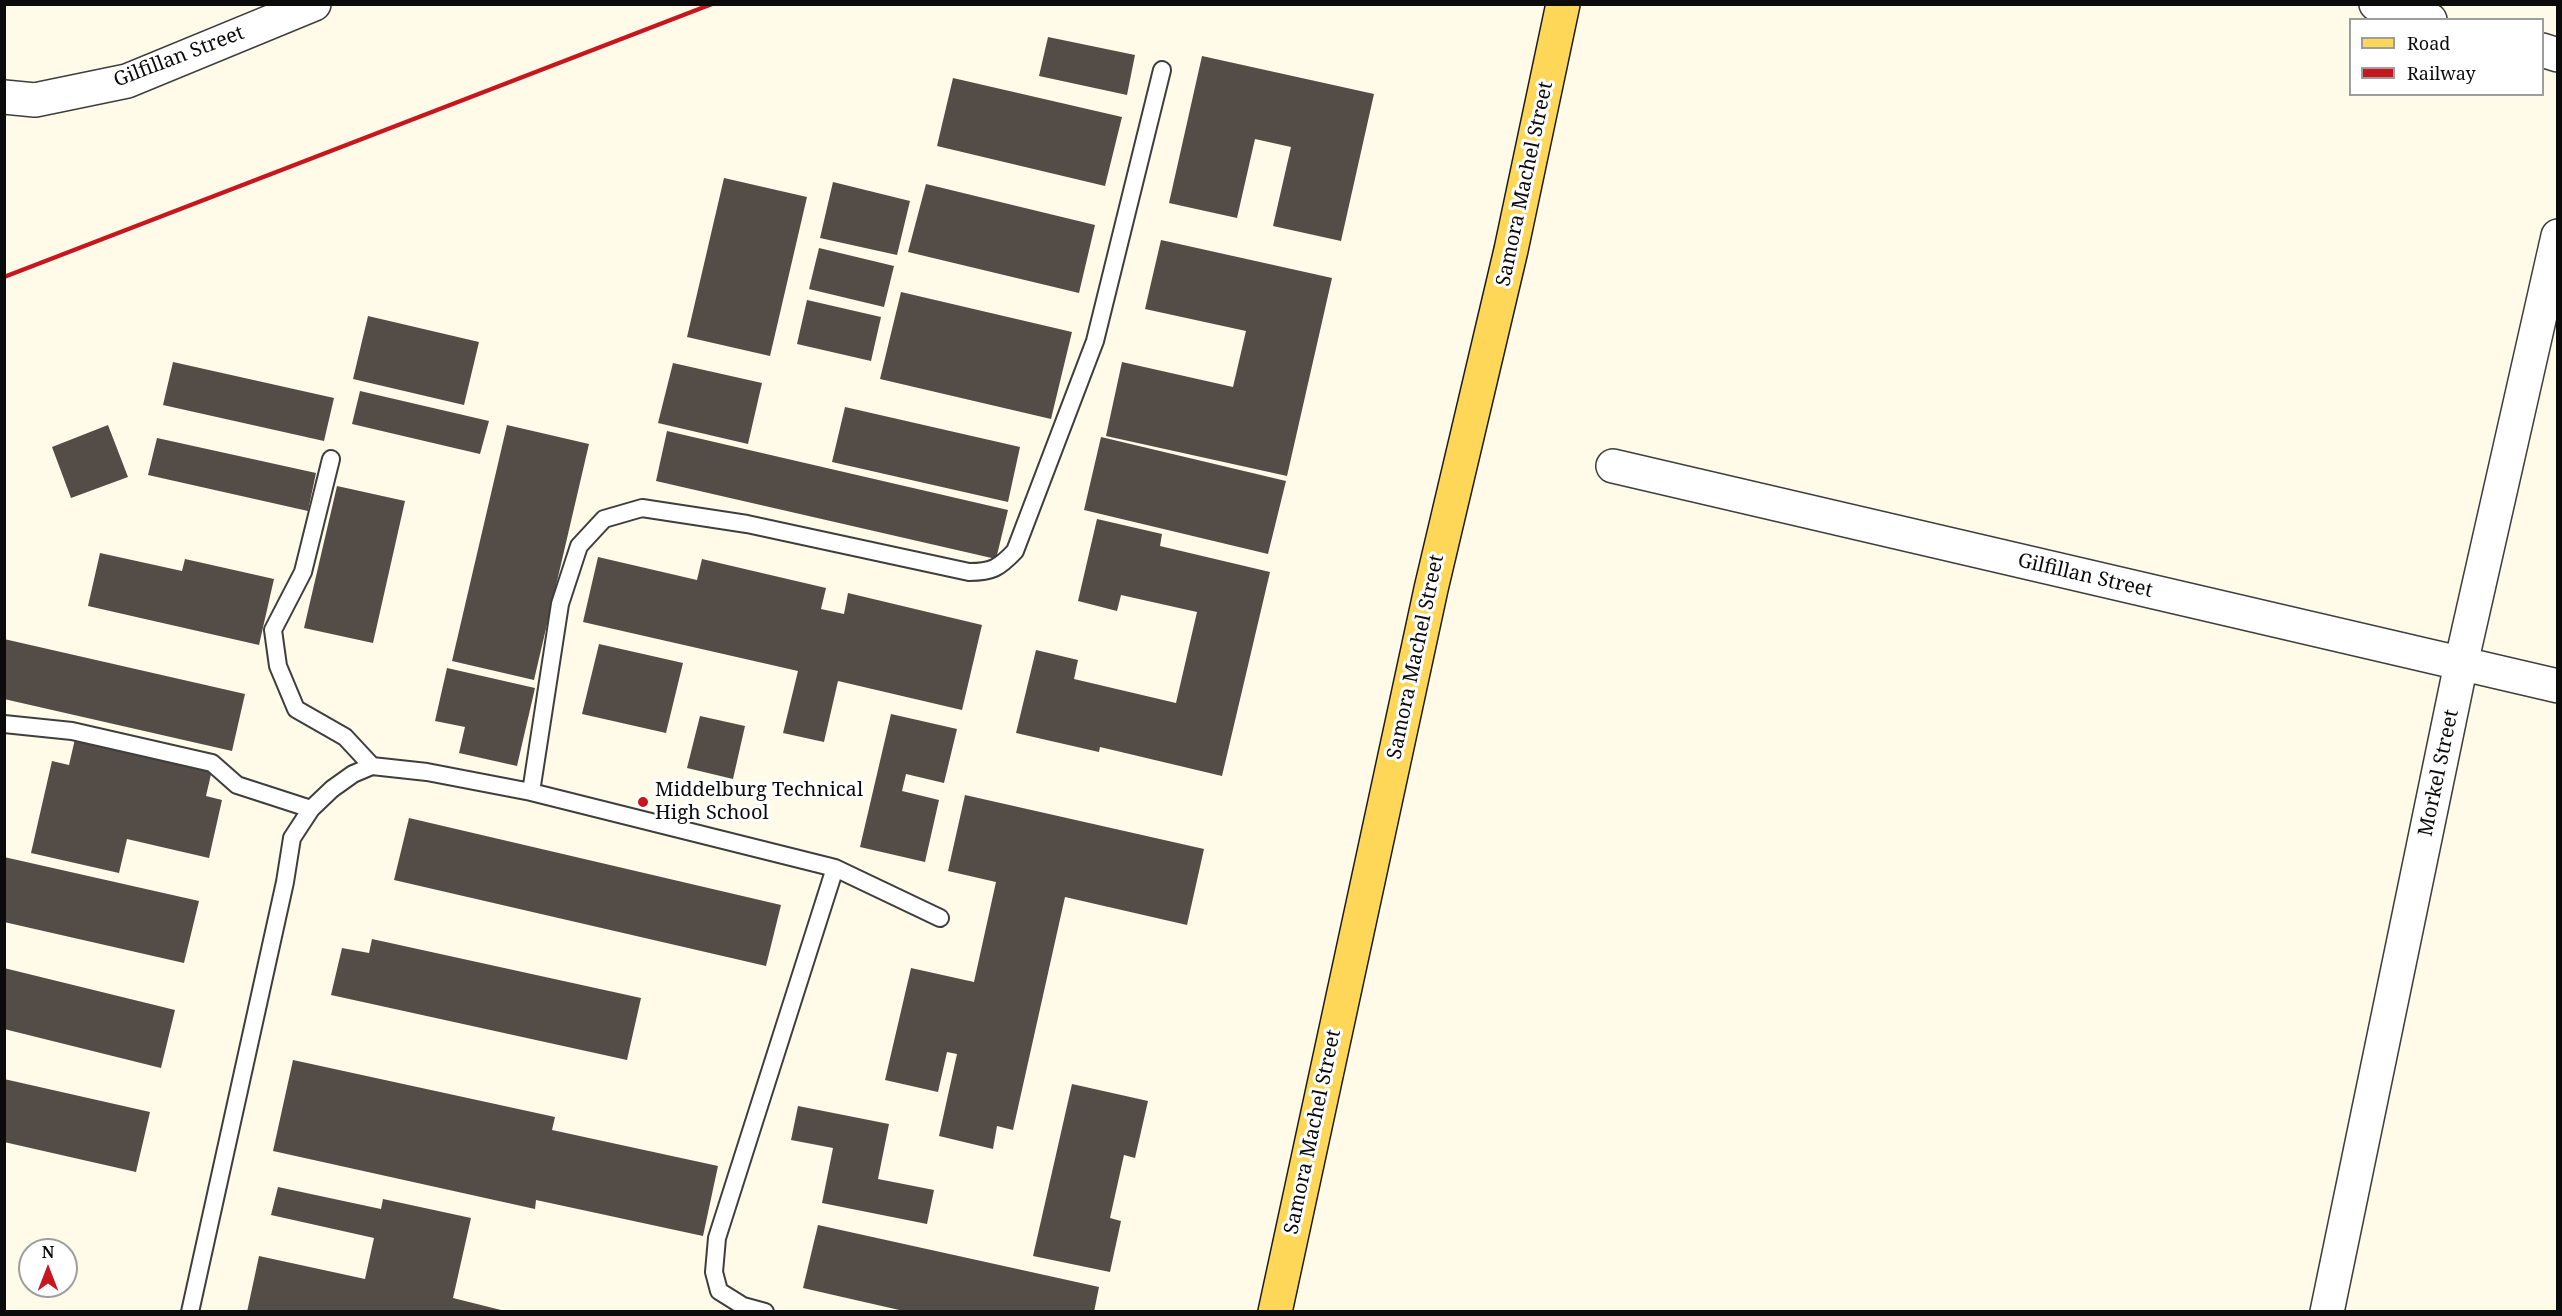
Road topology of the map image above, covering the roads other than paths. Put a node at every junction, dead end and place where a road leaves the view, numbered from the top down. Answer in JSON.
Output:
{"nodes":[{"id":1,"x":314,"y":4,"type":"edge"},
{"id":2,"x":1563,"y":4,"type":"edge"},
{"id":3,"x":2376,"y":4,"type":"edge"},
{"id":4,"x":2423,"y":18,"type":"edge"},
{"id":5,"x":1162,"y":70,"type":"dead end"},
{"id":6,"x":4,"y":97,"type":"edge"},
{"id":7,"x":2558,"y":236,"type":"edge"},
{"id":8,"x":331,"y":459,"type":"dead end"},
{"id":9,"x":1613,"y":466,"type":"dead end"},
{"id":10,"x":2462,"y":664,"type":"junction"},
{"id":11,"x":2558,"y":686,"type":"edge"},
{"id":12,"x":4,"y":724,"type":"edge"},
{"id":13,"x":372,"y":766,"type":"junction"},
{"id":14,"x":531,"y":792,"type":"junction"},
{"id":15,"x":311,"y":810,"type":"junction"},
{"id":16,"x":835,"y":868,"type":"junction"},
{"id":17,"x":940,"y":918,"type":"dead end"},
{"id":18,"x":190,"y":1311,"type":"edge"},
{"id":19,"x":765,"y":1311,"type":"edge"},
{"id":20,"x":1275,"y":1311,"type":"edge"},
{"id":21,"x":2327,"y":1311,"type":"edge"}],
"edges":[{"from":1,"to":6,"type":"street","name":"Gilfillan Street"},
{"from":2,"to":20,"type":"main road","name":"Samora Machel Street"},
{"from":3,"to":4,"type":"street"},
{"from":5,"to":14,"type":"lane"},
{"from":7,"to":10,"type":"street","name":"Morkel Street"},
{"from":8,"to":13,"type":"lane"},
{"from":9,"to":10,"type":"street","name":"Gilfillan Street"},
{"from":10,"to":11,"type":"street","name":"Gilfillan Street"},
{"from":10,"to":21,"type":"street","name":"Morkel Street"},
{"from":12,"to":15,"type":"lane"},
{"from":13,"to":14,"type":"lane"},
{"from":13,"to":15,"type":"lane"},
{"from":14,"to":16,"type":"lane"},
{"from":15,"to":18,"type":"lane"},
{"from":16,"to":17,"type":"lane"},
{"from":16,"to":19,"type":"lane"}]}
